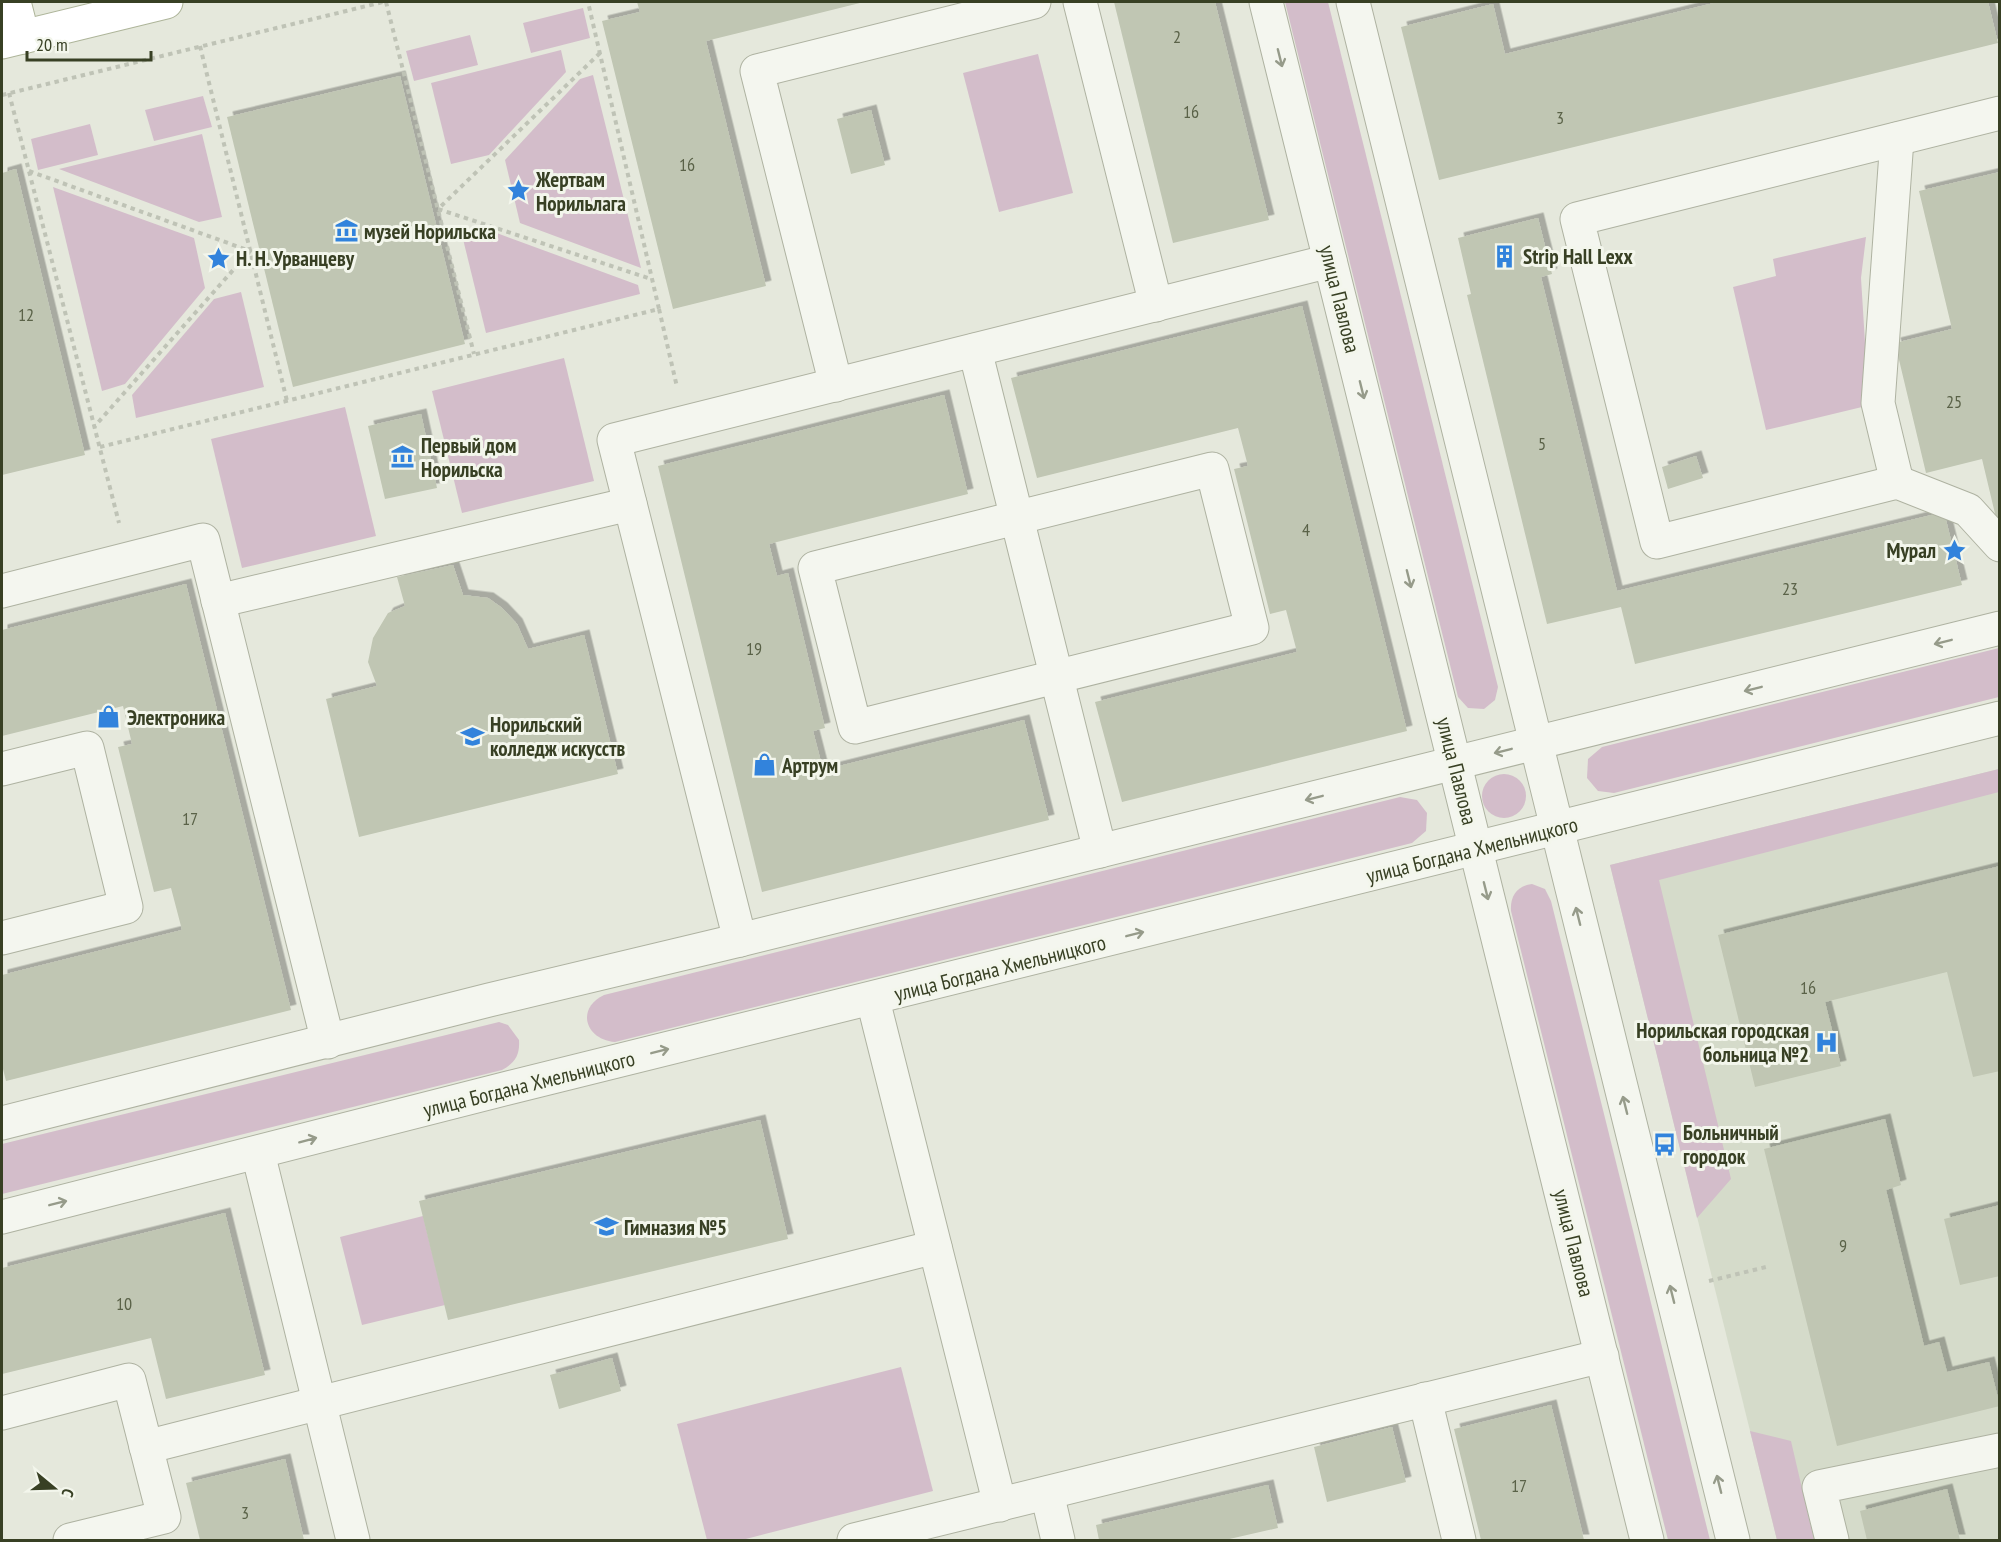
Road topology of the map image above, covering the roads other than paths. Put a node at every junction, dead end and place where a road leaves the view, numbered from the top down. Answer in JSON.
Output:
{"nodes":[{"id":1,"x":14,"y":2,"type":"edge"},
{"id":2,"x":166,"y":2,"type":"edge"},
{"id":3,"x":1034,"y":2,"type":"edge"},
{"id":4,"x":1080,"y":2,"type":"edge"},
{"id":5,"x":1266,"y":2,"type":"edge"},
{"id":6,"x":1353,"y":2,"type":"edge"},
{"id":7,"x":12,"y":40,"type":"edge"},
{"id":8,"x":2000,"y":113,"type":"edge"},
{"id":9,"x":1897,"y":139,"type":"junction"},
{"id":10,"x":1330,"y":261,"type":"junction"},
{"id":11,"x":1156,"y":305,"type":"junction"},
{"id":12,"x":975,"y":350,"type":"junction"},
{"id":13,"x":836,"y":385,"type":"junction"},
{"id":14,"x":1897,"y":482,"type":"junction"},
{"id":15,"x":630,"y":504,"type":"junction"},
{"id":16,"x":1017,"y":518,"type":"junction"},
{"id":17,"x":2000,"y":545,"type":"edge"},
{"id":18,"x":2,"y":591,"type":"edge"},
{"id":19,"x":218,"y":601,"type":"junction"},
{"id":20,"x":2000,"y":628,"type":"edge"},
{"id":21,"x":1056,"y":677,"type":"junction"},
{"id":22,"x":2000,"y":718,"type":"edge"},
{"id":23,"x":1536,"y":743,"type":"junction"},
{"id":24,"x":1454,"y":763,"type":"junction"},
{"id":25,"x":2,"y":769,"type":"edge"},
{"id":26,"x":1557,"y":829,"type":"junction"},
{"id":27,"x":1476,"y":849,"type":"junction"},
{"id":28,"x":1100,"y":851,"type":"junction"},
{"id":29,"x":2,"y":938,"type":"edge"},
{"id":30,"x":740,"y":940,"type":"junction"},
{"id":31,"x":873,"y":1000,"type":"junction"},
{"id":32,"x":328,"y":1042,"type":"junction"},
{"id":33,"x":2,"y":1123,"type":"edge"},
{"id":34,"x":258,"y":1153,"type":"junction"},
{"id":35,"x":2,"y":1217,"type":"edge"},
{"id":36,"x":935,"y":1247,"type":"junction"},
{"id":37,"x":1602,"y":1356,"type":"junction"},
{"id":38,"x":1425,"y":1400,"type":"junction"},
{"id":39,"x":319,"y":1402,"type":"junction"},
{"id":40,"x":2,"y":1413,"type":"edge"},
{"id":41,"x":146,"y":1448,"type":"junction"},
{"id":42,"x":2000,"y":1450,"type":"edge"},
{"id":43,"x":1047,"y":1493,"type":"junction"},
{"id":44,"x":1000,"y":1505,"type":"junction"},
{"id":45,"x":70,"y":1540,"type":"edge"},
{"id":46,"x":353,"y":1540,"type":"edge"},
{"id":47,"x":854,"y":1540,"type":"edge"},
{"id":48,"x":1058,"y":1540,"type":"edge"},
{"id":49,"x":1459,"y":1540,"type":"edge"},
{"id":50,"x":1647,"y":1540,"type":"edge"},
{"id":51,"x":1733,"y":1540,"type":"edge"},
{"id":52,"x":1832,"y":1540,"type":"edge"}],
"edges":[{"from":1,"to":7,"type":"main road"},
{"from":2,"to":7,"type":"main road"},
{"from":3,"to":13,"type":"street"},
{"from":4,"to":11,"type":"street"},
{"from":5,"to":10,"type":"street","name":"улица Павлова","one_way":true},
{"from":6,"to":23,"type":"street"},
{"from":8,"to":9,"type":"street"},
{"from":9,"to":14,"type":"street"},
{"from":9,"to":14,"type":"street"},
{"from":10,"to":11,"type":"street"},
{"from":10,"to":24,"type":"street","name":"улица Павлова","one_way":true},
{"from":11,"to":12,"type":"street"},
{"from":12,"to":13,"type":"street"},
{"from":12,"to":16,"type":"street"},
{"from":13,"to":15,"type":"street"},
{"from":14,"to":17,"type":"street"},
{"from":15,"to":19,"type":"street"},
{"from":15,"to":30,"type":"street"},
{"from":16,"to":21,"type":"street"},
{"from":16,"to":21,"type":"street"},
{"from":16,"to":21,"type":"street"},
{"from":18,"to":19,"type":"street"},
{"from":19,"to":32,"type":"street"},
{"from":20,"to":23,"type":"street","one_way":true},
{"from":21,"to":28,"type":"street"},
{"from":22,"to":26,"type":"street","name":"улица Богдана Хмельницкого"},
{"from":23,"to":24,"type":"street","one_way":true},
{"from":23,"to":26,"type":"street"},
{"from":24,"to":27,"type":"street","name":"улица Павлова"},
{"from":24,"to":28,"type":"street","one_way":true},
{"from":25,"to":29,"type":"street"},
{"from":26,"to":27,"type":"street","name":"улица Богдана Хмельницкого"},
{"from":51,"to":26,"type":"street","one_way":true},
{"from":31,"to":27,"type":"street","name":"улица Богдана Хмельницкого","one_way":true},
{"from":27,"to":37,"type":"street","name":"улица Павлова","one_way":true},
{"from":28,"to":30,"type":"street"},
{"from":30,"to":32,"type":"street"},
{"from":34,"to":31,"type":"street","name":"улица Богдана Хмельницкого","one_way":true},
{"from":31,"to":36,"type":"street"},
{"from":32,"to":33,"type":"street"},
{"from":35,"to":34,"type":"street","name":"улица Богдана Хмельницкого","one_way":true},
{"from":34,"to":39,"type":"street"},
{"from":36,"to":39,"type":"street"},
{"from":36,"to":44,"type":"street"},
{"from":37,"to":38,"type":"street"},
{"from":37,"to":50,"type":"street","name":"улица Павлова"},
{"from":38,"to":43,"type":"street"},
{"from":38,"to":49,"type":"street"},
{"from":39,"to":41,"type":"street"},
{"from":39,"to":46,"type":"street"},
{"from":40,"to":41,"type":"street"},
{"from":41,"to":45,"type":"street"},
{"from":42,"to":52,"type":"street"},
{"from":43,"to":44,"type":"street"},
{"from":43,"to":48,"type":"street"},
{"from":44,"to":47,"type":"street"}]}
